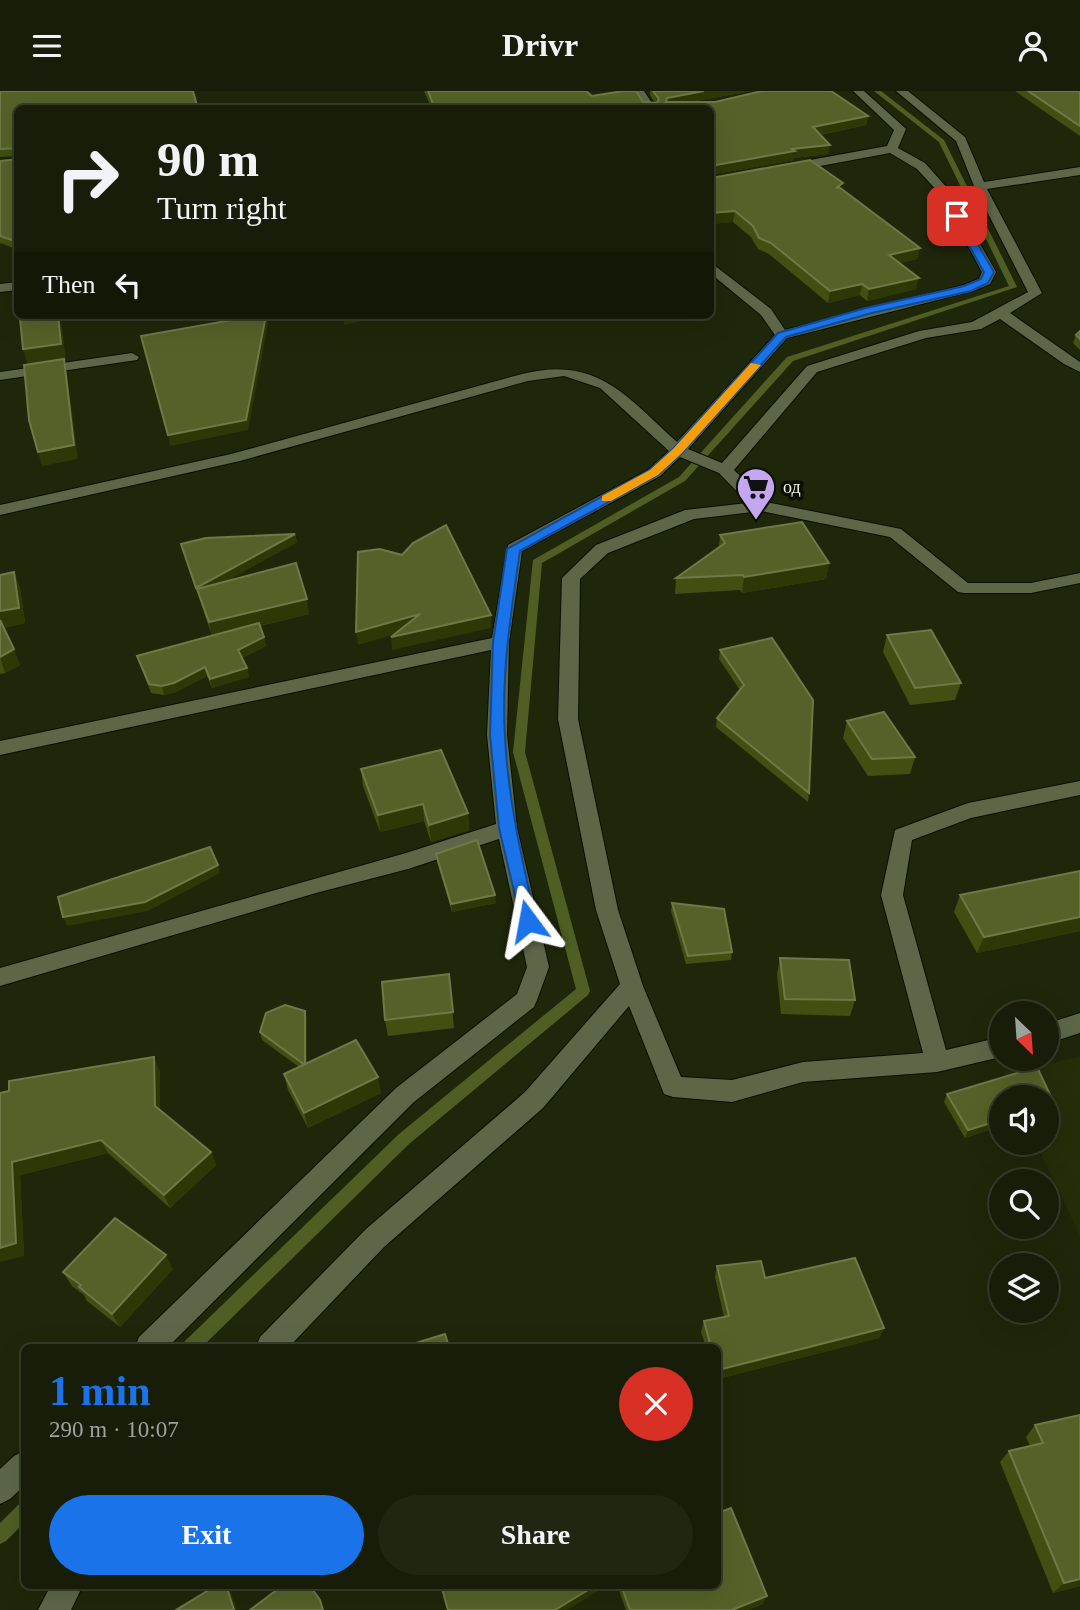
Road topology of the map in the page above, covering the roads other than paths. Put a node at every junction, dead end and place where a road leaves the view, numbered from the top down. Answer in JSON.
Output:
{"nodes":[{"id":1,"x":858,"y":91,"type":"edge"},
{"id":2,"x":901,"y":91,"type":"edge"},
{"id":3,"x":892,"y":149,"type":"junction"},
{"id":4,"x":778,"y":170,"type":"edge"},
{"id":5,"x":1080,"y":171,"type":"edge"},
{"id":6,"x":980,"y":186,"type":"junction"},
{"id":7,"x":714,"y":269,"type":"edge"},
{"id":8,"x":1000,"y":313,"type":"junction"},
{"id":9,"x":782,"y":335,"type":"junction"},
{"id":10,"x":132,"y":357,"type":"dead end"},
{"id":11,"x":1080,"y":368,"type":"edge"},
{"id":12,"x":0,"y":376,"type":"edge"},
{"id":13,"x":682,"y":453,"type":"junction"},
{"id":14,"x":719,"y":468,"type":"junction"},
{"id":15,"x":761,"y":506,"type":"junction"},
{"id":16,"x":0,"y":510,"type":"edge"},
{"id":17,"x":1080,"y":578,"type":"edge"},
{"id":18,"x":500,"y":642,"type":"junction"},
{"id":19,"x":0,"y":747,"type":"edge"},
{"id":20,"x":1080,"y":788,"type":"edge"},
{"id":21,"x":507,"y":828,"type":"junction"},
{"id":22,"x":0,"y":977,"type":"edge"},
{"id":23,"x":632,"y":986,"type":"junction"},
{"id":24,"x":1080,"y":1023,"type":"edge"},
{"id":25,"x":1059,"y":1030,"type":"edge"},
{"id":26,"x":989,"y":1050,"type":"edge"},
{"id":27,"x":937,"y":1062,"type":"junction"},
{"id":28,"x":152,"y":1344,"type":"edge"},
{"id":29,"x":273,"y":1344,"type":"edge"},
{"id":30,"x":21,"y":1469,"type":"edge"},
{"id":31,"x":0,"y":1489,"type":"edge"},
{"id":32,"x":66,"y":1589,"type":"edge"},
{"id":33,"x":54,"y":1610,"type":"edge"}],
"edges":[{"from":1,"to":3,"type":"street"},
{"from":2,"to":6,"type":"street"},
{"from":3,"to":4,"type":"street"},
{"from":3,"to":9,"type":"street"},
{"from":5,"to":6,"type":"street"},
{"from":6,"to":8,"type":"street"},
{"from":7,"to":9,"type":"street"},
{"from":8,"to":11,"type":"street"},
{"from":8,"to":14,"type":"street"},
{"from":9,"to":13,"type":"street"},
{"from":10,"to":12,"type":"street"},
{"from":13,"to":14,"type":"street"},
{"from":13,"to":16,"type":"street"},
{"from":13,"to":18,"type":"street"},
{"from":14,"to":15,"type":"street"},
{"from":15,"to":17,"type":"street"},
{"from":15,"to":23,"type":"street"},
{"from":18,"to":19,"type":"street"},
{"from":18,"to":21,"type":"street"},
{"from":20,"to":27,"type":"street"},
{"from":21,"to":22,"type":"street"},
{"from":21,"to":28,"type":"street"},
{"from":23,"to":27,"type":"street"},
{"from":23,"to":29,"type":"street"},
{"from":24,"to":25,"type":"street"},
{"from":26,"to":27,"type":"street"},
{"from":30,"to":31,"type":"street"},
{"from":32,"to":33,"type":"street"}]}
